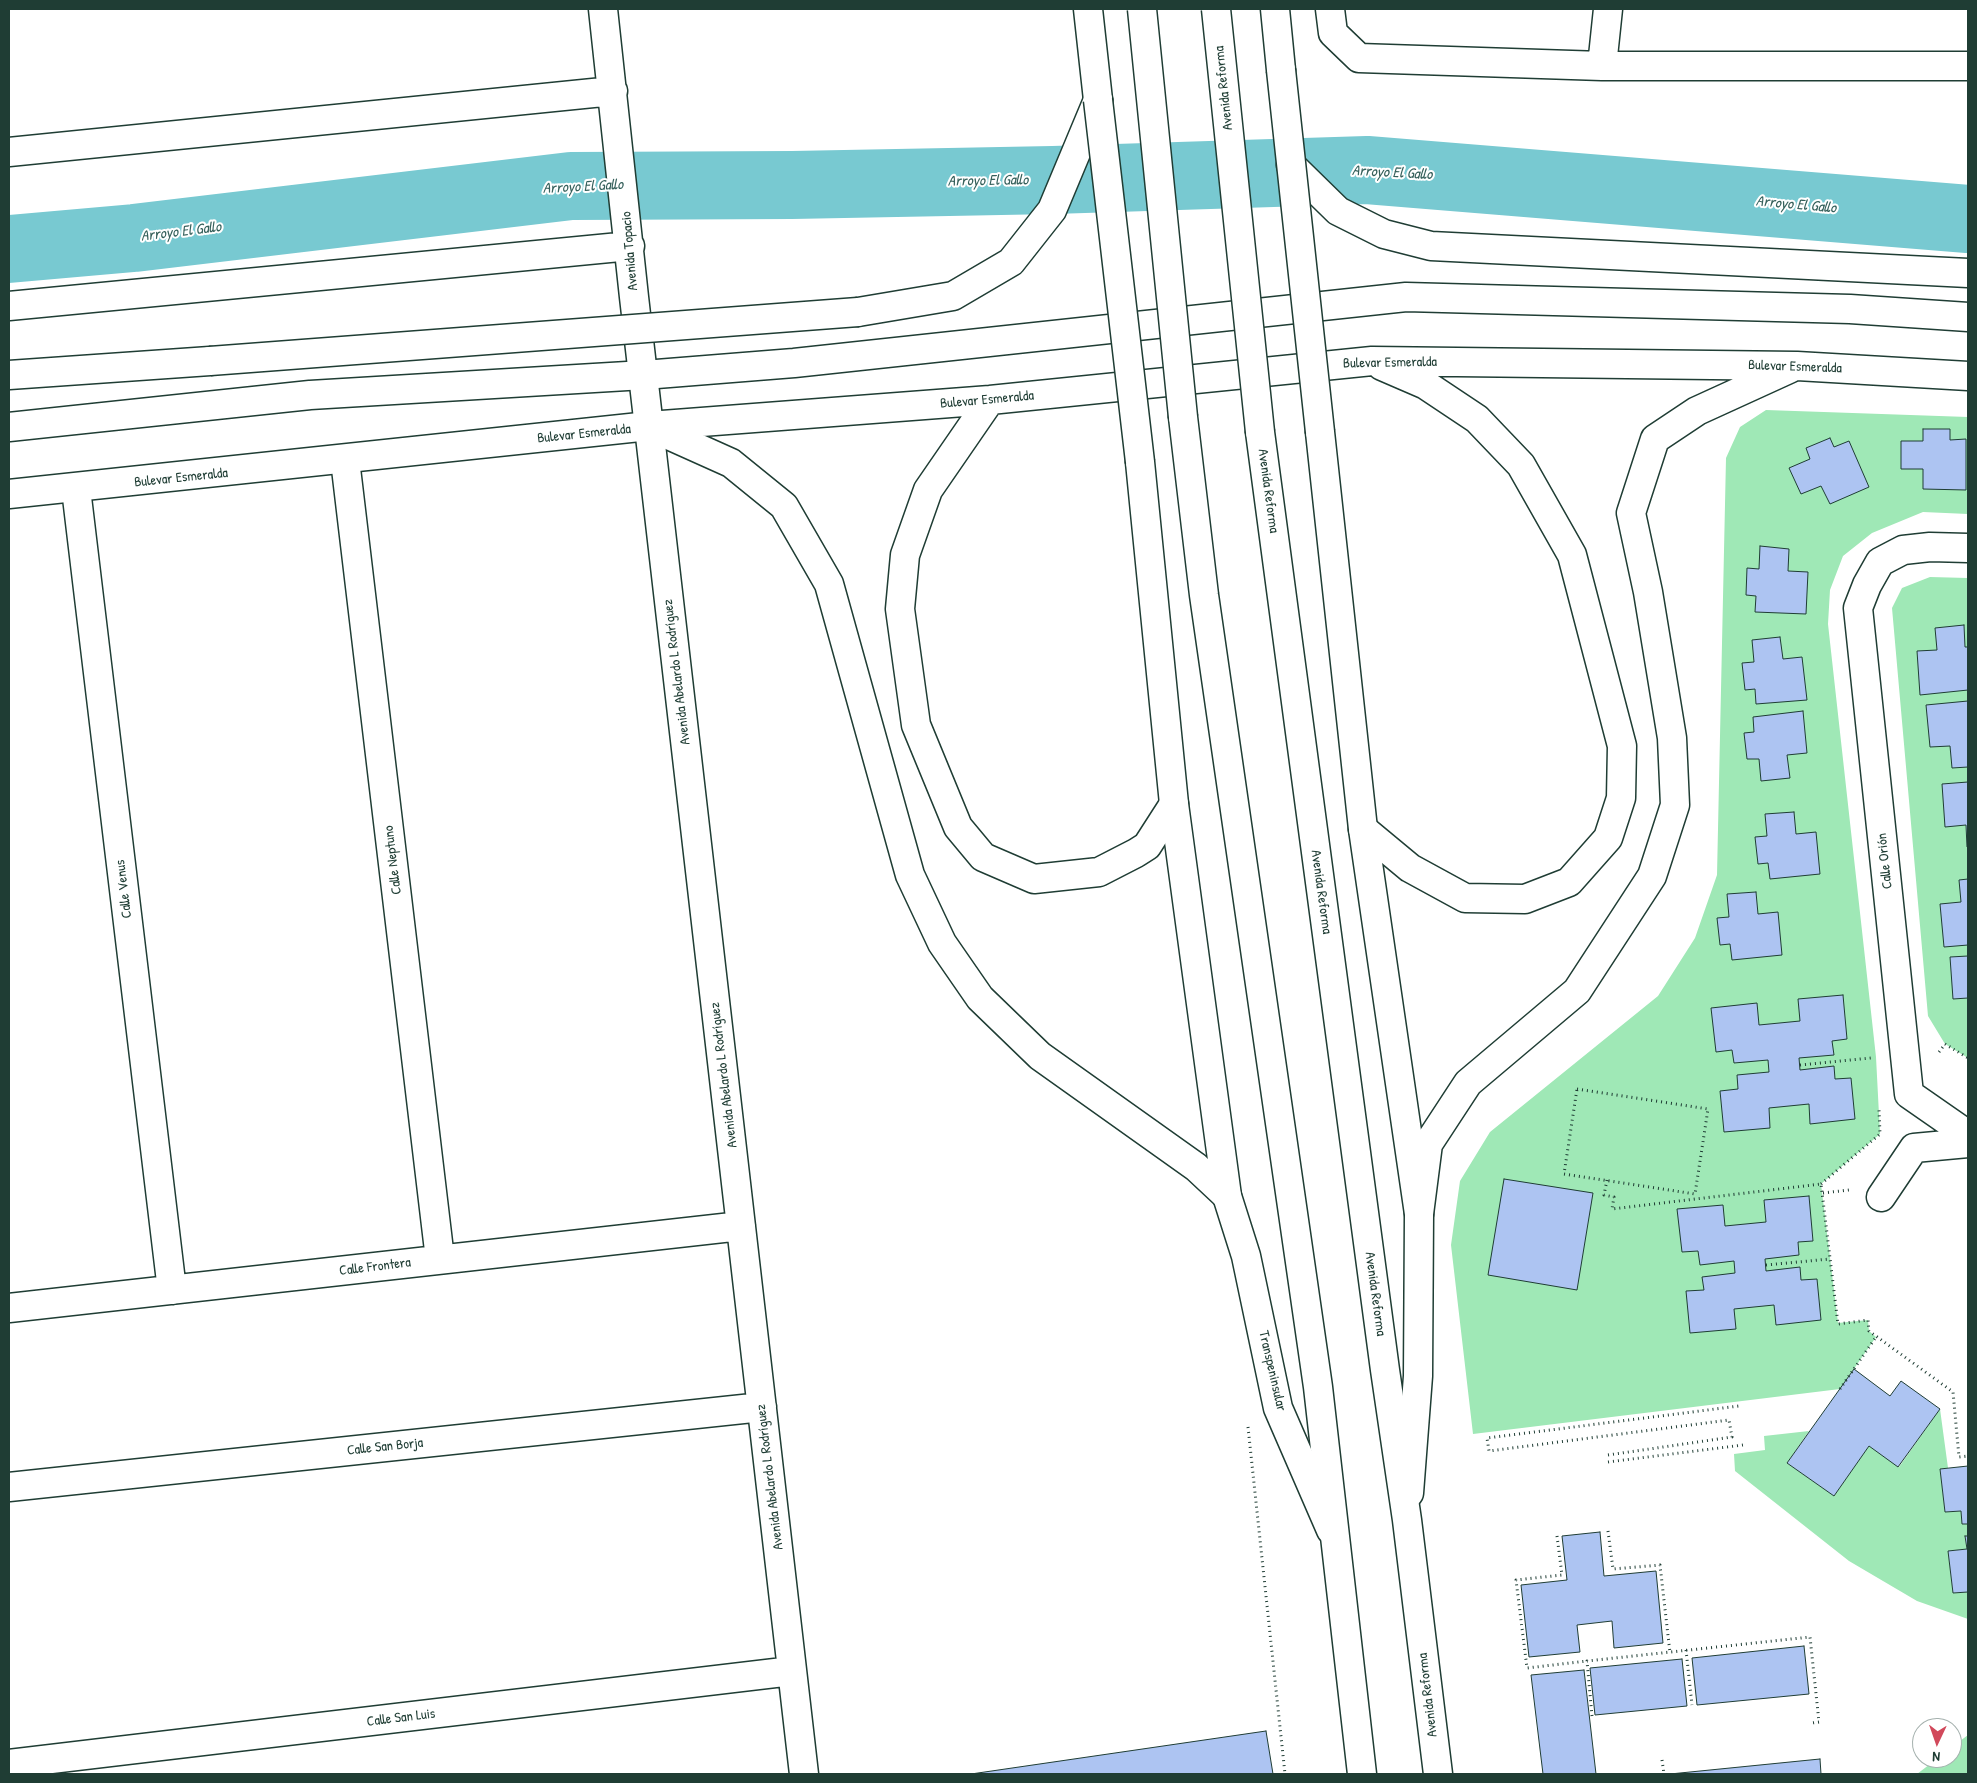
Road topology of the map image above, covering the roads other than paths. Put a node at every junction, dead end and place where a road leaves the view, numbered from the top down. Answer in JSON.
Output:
{"nodes":[{"id":1,"x":604,"y":9,"type":"edge"},
{"id":2,"x":1088,"y":9,"type":"edge"},
{"id":3,"x":1142,"y":9,"type":"edge"},
{"id":4,"x":1216,"y":9,"type":"edge"},
{"id":5,"x":1275,"y":9,"type":"edge"},
{"id":6,"x":1330,"y":9,"type":"edge"},
{"id":7,"x":1608,"y":9,"type":"edge"},
{"id":8,"x":1602,"y":66,"type":"junction"},
{"id":9,"x":1968,"y":66,"type":"edge"},
{"id":10,"x":613,"y":93,"type":"junction"},
{"id":11,"x":1098,"y":100,"type":"junction"},
{"id":12,"x":9,"y":152,"type":"edge"},
{"id":13,"x":1291,"y":165,"type":"junction"},
{"id":14,"x":630,"y":246,"type":"junction"},
{"id":15,"x":1968,"y":273,"type":"edge"},
{"id":16,"x":9,"y":306,"type":"edge"},
{"id":17,"x":1968,"y":317,"type":"edge"},
{"id":18,"x":1372,"y":361,"type":"junction"},
{"id":19,"x":1797,"y":366,"type":"junction"},
{"id":20,"x":9,"y":375,"type":"edge"},
{"id":21,"x":644,"y":375,"type":"junction"},
{"id":22,"x":1968,"y":376,"type":"edge"},
{"id":23,"x":990,"y":400,"type":"junction"},
{"id":24,"x":649,"y":426,"type":"junction"},
{"id":25,"x":9,"y":427,"type":"edge"},
{"id":26,"x":345,"y":460,"type":"junction"},
{"id":27,"x":76,"y":489,"type":"junction"},
{"id":28,"x":9,"y":494,"type":"edge"},
{"id":29,"x":1968,"y":548,"type":"edge"},
{"id":30,"x":1174,"y":804,"type":"junction"},
{"id":31,"x":1363,"y":829,"type":"junction"},
{"id":32,"x":1968,"y":1134,"type":"edge"},
{"id":33,"x":1968,"y":1143,"type":"edge"},
{"id":34,"x":1227,"y":1196,"type":"junction"},
{"id":35,"x":1881,"y":1197,"type":"dead end"},
{"id":36,"x":1419,"y":1214,"type":"junction"},
{"id":37,"x":741,"y":1226,"type":"junction"},
{"id":38,"x":440,"y":1259,"type":"junction"},
{"id":39,"x":172,"y":1290,"type":"junction"},
{"id":40,"x":9,"y":1308,"type":"edge"},
{"id":41,"x":762,"y":1407,"type":"junction"},
{"id":42,"x":9,"y":1487,"type":"edge"},
{"id":43,"x":1407,"y":1520,"type":"junction"},
{"id":44,"x":1336,"y":1540,"type":"junction"},
{"id":45,"x":792,"y":1671,"type":"junction"},
{"id":46,"x":9,"y":1764,"type":"edge"},
{"id":47,"x":804,"y":1774,"type":"edge"},
{"id":48,"x":1362,"y":1774,"type":"edge"},
{"id":49,"x":1438,"y":1774,"type":"edge"}],
"edges":[{"from":1,"to":10,"type":"main road","name":"Avenida Topacio"},
{"from":2,"to":11,"type":"main road","name":"Transpeninsular"},
{"from":3,"to":44,"type":"main road","bridge":true},
{"from":4,"to":43,"type":"main road","name":"Avenida Reforma","bridge":true},
{"from":5,"to":13,"type":"main road","bridge":true},
{"from":6,"to":8,"type":"main road"},
{"from":7,"to":8,"type":"main road"},
{"from":8,"to":9,"type":"main road"},
{"from":10,"to":12,"type":"main road"},
{"from":10,"to":14,"type":"main road","name":"Avenida Topacio"},
{"from":11,"to":20,"type":"main road","bridge":true},
{"from":11,"to":30,"type":"main road","name":"Transpeninsular","bridge":true},
{"from":13,"to":15,"type":"main road"},
{"from":13,"to":31,"type":"main road","bridge":true},
{"from":14,"to":16,"type":"main road"},
{"from":14,"to":21,"type":"main road","name":"Avenida Topacio"},
{"from":17,"to":21,"type":"main road"},
{"from":18,"to":19,"type":"main road","name":"Bulevar Esmeralda"},
{"from":18,"to":23,"type":"main road","name":"Bulevar Esmeralda"},
{"from":18,"to":31,"type":"main road"},
{"from":19,"to":22,"type":"main road","name":"Bulevar Esmeralda"},
{"from":19,"to":36,"type":"main road"},
{"from":21,"to":24,"type":"main road","name":"Avenida Abelardo L Rodríguez"},
{"from":21,"to":25,"type":"main road"},
{"from":23,"to":24,"type":"main road","name":"Bulevar Esmeralda"},
{"from":23,"to":30,"type":"main road"},
{"from":24,"to":26,"type":"main road","name":"Bulevar Esmeralda"},
{"from":24,"to":34,"type":"main road"},
{"from":24,"to":37,"type":"main road","name":"Avenida Abelardo L Rodríguez"},
{"from":26,"to":27,"type":"main road","name":"Bulevar Esmeralda"},
{"from":26,"to":38,"type":"main road","name":"Calle Neptuno"},
{"from":27,"to":28,"type":"main road","name":"Bulevar Esmeralda"},
{"from":27,"to":39,"type":"main road","name":"Calle Venus"},
{"from":29,"to":32,"type":"main road","name":"Calle Orión"},
{"from":30,"to":34,"type":"main road","name":"Transpeninsular"},
{"from":31,"to":36,"type":"main road"},
{"from":33,"to":35,"type":"main road"},
{"from":34,"to":44,"type":"main road","name":"Transpeninsular"},
{"from":36,"to":43,"type":"main road"},
{"from":37,"to":38,"type":"main road","name":"Calle Frontera"},
{"from":37,"to":41,"type":"main road","name":"Avenida Abelardo L Rodríguez"},
{"from":38,"to":39,"type":"main road","name":"Calle Frontera"},
{"from":39,"to":40,"type":"main road","name":"Calle Frontera"},
{"from":41,"to":42,"type":"main road","name":"Calle San Borja"},
{"from":41,"to":45,"type":"main road","name":"Avenida Abelardo L Rodríguez"},
{"from":43,"to":49,"type":"main road","name":"Avenida Reforma"},
{"from":44,"to":48,"type":"main road"},
{"from":45,"to":46,"type":"main road","name":"Calle San Luis"},
{"from":45,"to":47,"type":"main road","name":"Avenida Abelardo L Rodríguez"}]}
